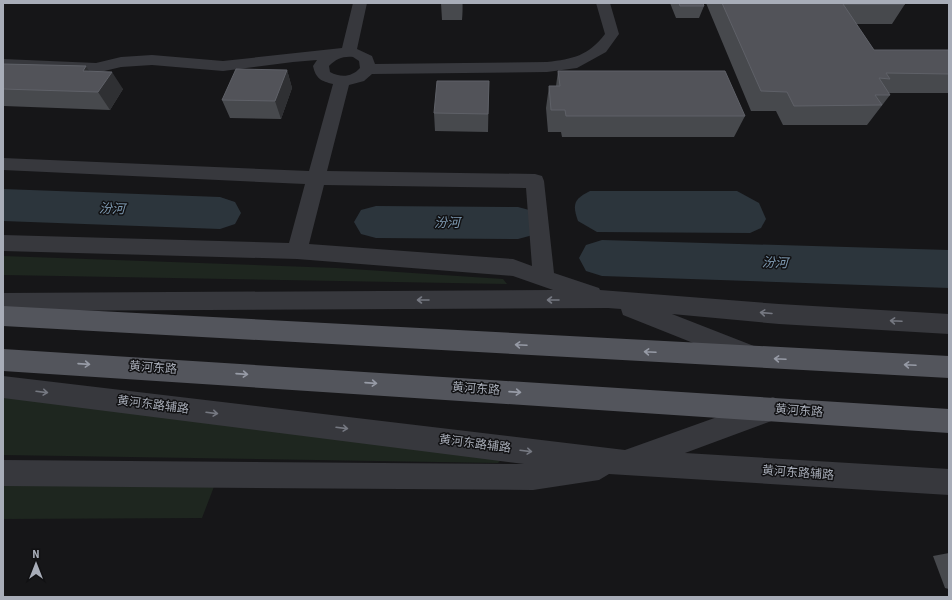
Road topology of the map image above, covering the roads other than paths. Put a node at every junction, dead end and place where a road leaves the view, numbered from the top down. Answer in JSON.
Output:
{"nodes":[{"id":1,"x":360,"y":3,"type":"edge"},
{"id":2,"x":603,"y":3,"type":"edge"},
{"id":3,"x":342,"y":54,"type":"junction"},
{"id":4,"x":3,"y":64,"type":"edge"},
{"id":5,"x":368,"y":69,"type":"junction"},
{"id":6,"x":342,"y":81,"type":"junction"},
{"id":7,"x":3,"y":164,"type":"edge"},
{"id":8,"x":317,"y":178,"type":"junction"},
{"id":9,"x":3,"y":243,"type":"edge"},
{"id":10,"x":297,"y":251,"type":"junction"},
{"id":11,"x":544,"y":278,"type":"junction"},
{"id":12,"x":608,"y":300,"type":"junction"},
{"id":13,"x":3,"y":302,"type":"edge"},
{"id":14,"x":3,"y":316,"type":"edge"},
{"id":15,"x":949,"y":324,"type":"edge"},
{"id":16,"x":759,"y":358,"type":"junction"},
{"id":17,"x":3,"y":360,"type":"edge"},
{"id":18,"x":949,"y":366,"type":"edge"},
{"id":19,"x":3,"y":387,"type":"edge"},
{"id":20,"x":774,"y":409,"type":"junction"},
{"id":21,"x":949,"y":421,"type":"edge"},
{"id":22,"x":626,"y":462,"type":"junction"},
{"id":23,"x":3,"y":472,"type":"edge"},
{"id":24,"x":949,"y":482,"type":"edge"}],
"edges":[{"from":1,"to":3,"type":"street"},
{"from":2,"to":5,"type":"street"},
{"from":3,"to":4,"type":"street"},
{"from":3,"to":5,"type":"street"},
{"from":3,"to":6,"type":"street"},
{"from":5,"to":6,"type":"street"},
{"from":6,"to":8,"type":"street"},
{"from":7,"to":8,"type":"street"},
{"from":8,"to":10,"type":"street"},
{"from":8,"to":11,"type":"street"},
{"from":9,"to":10,"type":"street"},
{"from":10,"to":11,"type":"street"},
{"from":11,"to":12,"type":"street"},
{"from":12,"to":13,"type":"street","one_way":true},
{"from":15,"to":12,"type":"street","one_way":true},
{"from":12,"to":16,"type":"street"},
{"from":16,"to":14,"type":"main road","one_way":true},
{"from":18,"to":16,"type":"main road","one_way":true},
{"from":17,"to":20,"type":"main road","name":"黄河东路","one_way":true},
{"from":19,"to":22,"type":"street","name":"黄河东路辅路","one_way":true},
{"from":20,"to":21,"type":"main road","name":"黄河东路"},
{"from":20,"to":22,"type":"street"},
{"from":22,"to":23,"type":"street"},
{"from":22,"to":24,"type":"street","name":"黄河东路辅路"}]}
